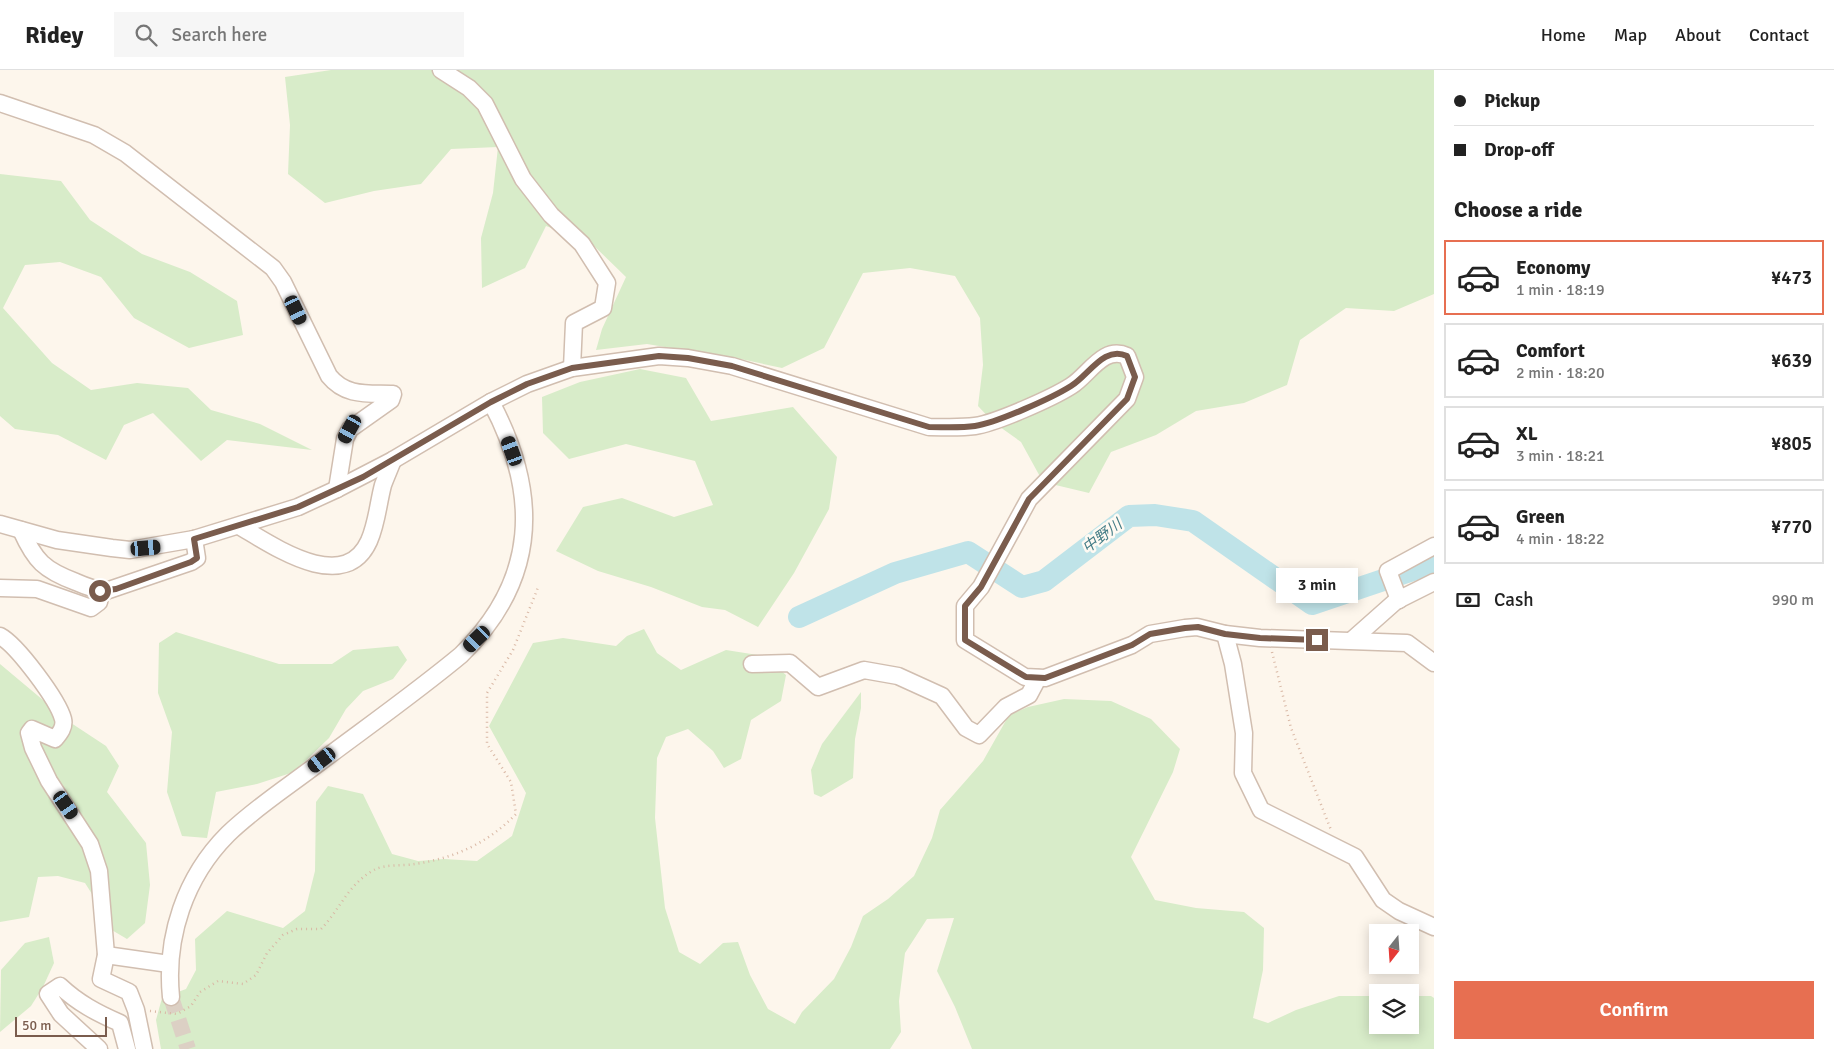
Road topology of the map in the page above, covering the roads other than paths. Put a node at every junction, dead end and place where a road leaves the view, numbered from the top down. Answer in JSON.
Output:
{"nodes":[{"id":1,"x":441,"y":70,"type":"edge"},
{"id":2,"x":0,"y":102,"type":"edge"},
{"id":3,"x":572,"y":368,"type":"junction"},
{"id":4,"x":491,"y":402,"type":"junction"},
{"id":5,"x":393,"y":460,"type":"junction"},
{"id":6,"x":337,"y":489,"type":"junction"},
{"id":7,"x":0,"y":524,"type":"edge"},
{"id":8,"x":239,"y":526,"type":"junction"},
{"id":9,"x":21,"y":530,"type":"junction"},
{"id":10,"x":194,"y":539,"type":"junction"},
{"id":11,"x":1434,"y":546,"type":"edge"},
{"id":12,"x":1434,"y":582,"type":"edge"},
{"id":13,"x":0,"y":588,"type":"edge"},
{"id":14,"x":100,"y":591,"type":"junction"},
{"id":15,"x":1398,"y":600,"type":"junction"},
{"id":16,"x":1225,"y":634,"type":"junction"},
{"id":17,"x":0,"y":636,"type":"edge"},
{"id":18,"x":1352,"y":640,"type":"junction"},
{"id":19,"x":1434,"y":663,"type":"edge"},
{"id":20,"x":752,"y":664,"type":"dead end"},
{"id":21,"x":1038,"y":678,"type":"junction"},
{"id":22,"x":1434,"y":927,"type":"edge"},
{"id":23,"x":106,"y":955,"type":"junction"},
{"id":24,"x":169,"y":964,"type":"junction"},
{"id":25,"x":171,"y":997,"type":"tunnel mouth"},
{"id":26,"x":99,"y":1049,"type":"edge"},
{"id":27,"x":127,"y":1049,"type":"edge"},
{"id":28,"x":144,"y":1049,"type":"edge"}],
"edges":[{"from":1,"to":3,"type":"street"},
{"from":2,"to":6,"type":"street"},
{"from":3,"to":4,"type":"street"},
{"from":3,"to":21,"type":"street"},
{"from":4,"to":5,"type":"street"},
{"from":4,"to":24,"type":"street"},
{"from":5,"to":6,"type":"street"},
{"from":5,"to":8,"type":"street"},
{"from":6,"to":8,"type":"street"},
{"from":7,"to":9,"type":"street"},
{"from":8,"to":10,"type":"street"},
{"from":9,"to":10,"type":"street"},
{"from":9,"to":14,"type":"street"},
{"from":10,"to":14,"type":"street"},
{"from":11,"to":15,"type":"street"},
{"from":12,"to":15,"type":"street"},
{"from":13,"to":14,"type":"street"},
{"from":15,"to":18,"type":"street"},
{"from":16,"to":18,"type":"street"},
{"from":16,"to":21,"type":"street"},
{"from":16,"to":22,"type":"street"},
{"from":17,"to":23,"type":"street"},
{"from":18,"to":19,"type":"street"},
{"from":20,"to":21,"type":"street"},
{"from":23,"to":24,"type":"street"},
{"from":23,"to":28,"type":"street"},
{"from":24,"to":25,"type":"street"},
{"from":26,"to":27,"type":"street"}]}
